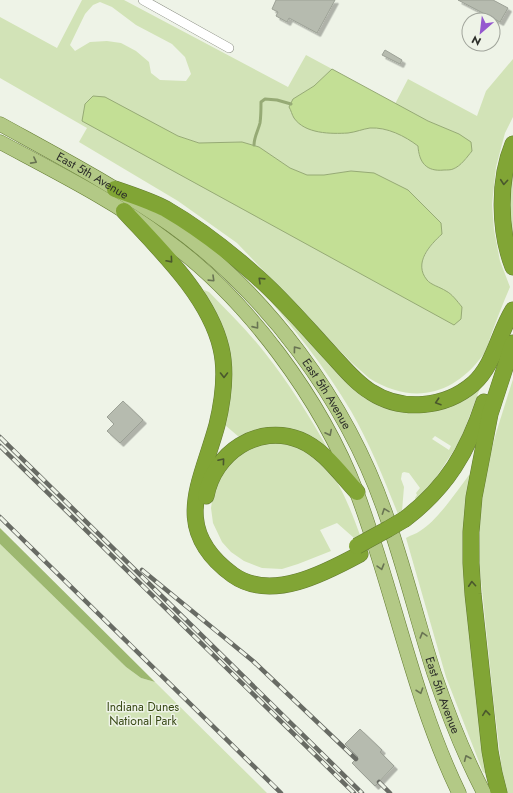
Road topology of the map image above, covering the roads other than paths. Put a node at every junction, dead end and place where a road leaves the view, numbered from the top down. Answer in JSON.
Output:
{"nodes":[{"id":1,"x":142,"y":0,"type":"edge"},
{"id":2,"x":229,"y":48,"type":"dead end"},
{"id":3,"x":0,"y":124,"type":"edge"},
{"id":4,"x":0,"y":142,"type":"edge"},
{"id":5,"x":513,"y":144,"type":"edge"},
{"id":6,"x":116,"y":189,"type":"junction"},
{"id":7,"x":124,"y":211,"type":"junction"},
{"id":8,"x":513,"y":267,"type":"edge"},
{"id":9,"x":513,"y":310,"type":"edge"},
{"id":10,"x":513,"y":317,"type":"edge"},
{"id":11,"x":513,"y":343,"type":"edge"},
{"id":12,"x":493,"y":388,"type":"junction"},
{"id":13,"x":490,"y":414,"type":"junction"},
{"id":14,"x":357,"y":492,"type":"junction"},
{"id":15,"x":406,"y":523,"type":"junction"},
{"id":16,"x":359,"y":550,"type":"junction"},
{"id":17,"x":459,"y":793,"type":"edge"},
{"id":18,"x":484,"y":793,"type":"edge"},
{"id":19,"x":499,"y":793,"type":"edge"}],
"edges":[{"from":1,"to":2,"type":"street"},
{"from":3,"to":6,"type":"main road","name":"East 5th Avenue"},
{"from":4,"to":7,"type":"main road","name":"East 5th Avenue","one_way":true},
{"from":5,"to":8,"type":"highway","one_way":true},
{"from":9,"to":6,"type":"highway","one_way":true},
{"from":18,"to":6,"type":"main road","name":"East 5th Avenue","one_way":true},
{"from":7,"to":14,"type":"main road","name":"East 5th Avenue","one_way":true},
{"from":7,"to":16,"type":"highway","one_way":true},
{"from":10,"to":12,"type":"highway"},
{"from":11,"to":12,"type":"highway"},
{"from":12,"to":13,"type":"highway"},
{"from":12,"to":15,"type":"highway"},
{"from":13,"to":15,"type":"highway"},
{"from":19,"to":13,"type":"highway","one_way":true},
{"from":16,"to":14,"type":"highway","one_way":true},
{"from":14,"to":17,"type":"main road","name":"East 5th Avenue","one_way":true},
{"from":15,"to":16,"type":"highway","bridge":true}]}
